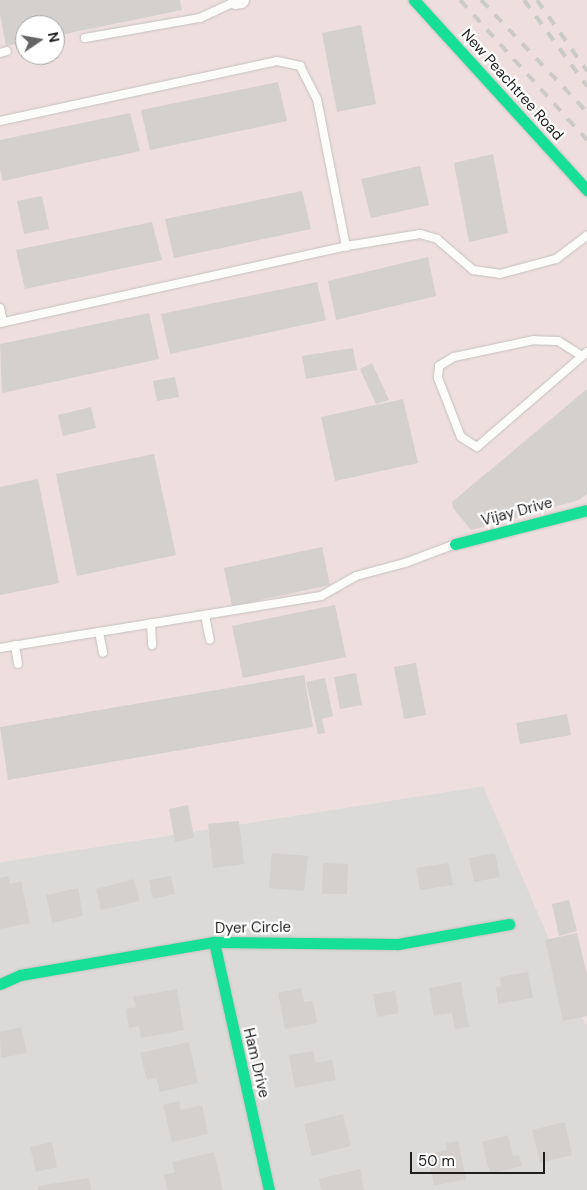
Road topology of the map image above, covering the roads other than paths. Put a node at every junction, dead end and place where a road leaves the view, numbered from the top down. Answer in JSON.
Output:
{"nodes":[{"id":1,"x":414,"y":0,"type":"edge"},
{"id":2,"x":238,"y":1,"type":"edge"},
{"id":3,"x":85,"y":38,"type":"dead end"},
{"id":4,"x":0,"y":121,"type":"edge"},
{"id":5,"x":587,"y":190,"type":"edge"},
{"id":6,"x":587,"y":236,"type":"edge"},
{"id":7,"x":346,"y":247,"type":"junction"},
{"id":8,"x":0,"y":308,"type":"edge"},
{"id":9,"x":2,"y":322,"type":"edge"},
{"id":10,"x":584,"y":354,"type":"edge"},
{"id":11,"x":587,"y":510,"type":"edge"},
{"id":12,"x":455,"y":544,"type":"joint"},
{"id":13,"x":205,"y":614,"type":"junction"},
{"id":14,"x":151,"y":623,"type":"junction"},
{"id":15,"x":99,"y":632,"type":"junction"},
{"id":16,"x":210,"y":640,"type":"dead end"},
{"id":17,"x":15,"y":645,"type":"junction"},
{"id":18,"x":152,"y":645,"type":"dead end"},
{"id":19,"x":0,"y":648,"type":"edge"},
{"id":20,"x":103,"y":653,"type":"dead end"},
{"id":21,"x":18,"y":664,"type":"dead end"},
{"id":22,"x":509,"y":924,"type":"dead end"},
{"id":23,"x":214,"y":942,"type":"junction"},
{"id":24,"x":0,"y":984,"type":"edge"},
{"id":25,"x":269,"y":1190,"type":"edge"}],
"edges":[{"from":1,"to":5,"type":"street","name":"New Peachtree Road"},
{"from":2,"to":3,"type":"lane"},
{"from":4,"to":7,"type":"lane"},
{"from":6,"to":7,"type":"lane"},
{"from":7,"to":9,"type":"lane"},
{"from":8,"to":9,"type":"lane"},
{"from":10,"to":10,"type":"lane"},
{"from":11,"to":12,"type":"street","name":"Vijay Drive"},
{"from":12,"to":13,"type":"lane"},
{"from":13,"to":14,"type":"lane"},
{"from":13,"to":16,"type":"lane"},
{"from":14,"to":15,"type":"lane"},
{"from":14,"to":18,"type":"lane"},
{"from":15,"to":17,"type":"lane"},
{"from":15,"to":20,"type":"lane"},
{"from":17,"to":19,"type":"lane"},
{"from":17,"to":21,"type":"lane"},
{"from":22,"to":23,"type":"street","name":"Dyer Circle"},
{"from":23,"to":24,"type":"street","name":"Dyer Circle"},
{"from":23,"to":25,"type":"street","name":"Ham Drive"}]}
